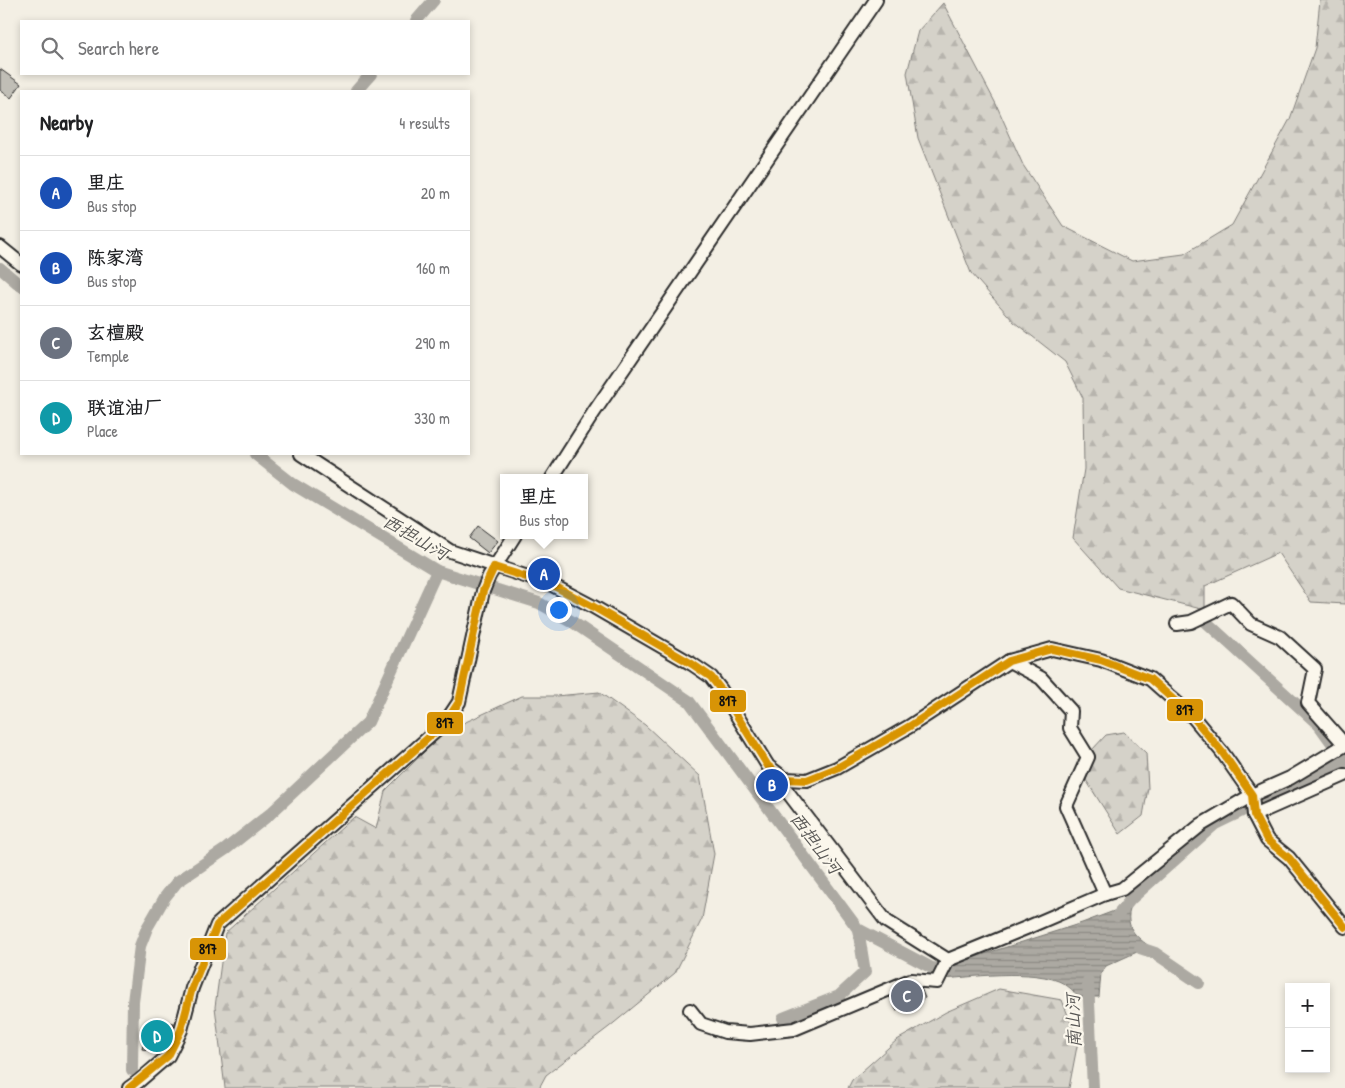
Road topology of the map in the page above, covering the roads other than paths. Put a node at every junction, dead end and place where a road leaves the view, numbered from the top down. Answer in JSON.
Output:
{"nodes":[{"id":1,"x":876,"y":0,"type":"edge"},
{"id":2,"x":0,"y":247,"type":"edge"},
{"id":3,"x":20,"y":263,"type":"edge"},
{"id":4,"x":303,"y":455,"type":"edge"},
{"id":5,"x":555,"y":474,"type":"edge"},
{"id":6,"x":512,"y":539,"type":"edge"},
{"id":7,"x":492,"y":571,"type":"junction"},
{"id":8,"x":1177,"y":624,"type":"dead end"},
{"id":9,"x":1009,"y":661,"type":"junction"},
{"id":10,"x":1345,"y":745,"type":"edge"},
{"id":11,"x":768,"y":766,"type":"junction"},
{"id":12,"x":1345,"y":775,"type":"edge"},
{"id":13,"x":1252,"y":795,"type":"junction"},
{"id":14,"x":1254,"y":815,"type":"junction"},
{"id":15,"x":1105,"y":894,"type":"junction"},
{"id":16,"x":1345,"y":926,"type":"edge"},
{"id":17,"x":948,"y":960,"type":"junction"},
{"id":18,"x":690,"y":1010,"type":"dead end"},
{"id":19,"x":129,"y":1088,"type":"edge"}],
"edges":[{"from":1,"to":5,"type":"street"},
{"from":2,"to":3,"type":"street"},
{"from":4,"to":7,"type":"street"},
{"from":6,"to":7,"type":"street"},
{"from":7,"to":11,"type":"street"},
{"from":7,"to":19,"type":"street"},
{"from":8,"to":10,"type":"street"},
{"from":9,"to":11,"type":"street"},
{"from":9,"to":13,"type":"street"},
{"from":9,"to":15,"type":"street"},
{"from":10,"to":13,"type":"street"},
{"from":11,"to":17,"type":"street"},
{"from":12,"to":14,"type":"street"},
{"from":13,"to":14,"type":"street"},
{"from":13,"to":15,"type":"street"},
{"from":14,"to":16,"type":"street"},
{"from":15,"to":17,"type":"street"},
{"from":17,"to":18,"type":"street"}]}
